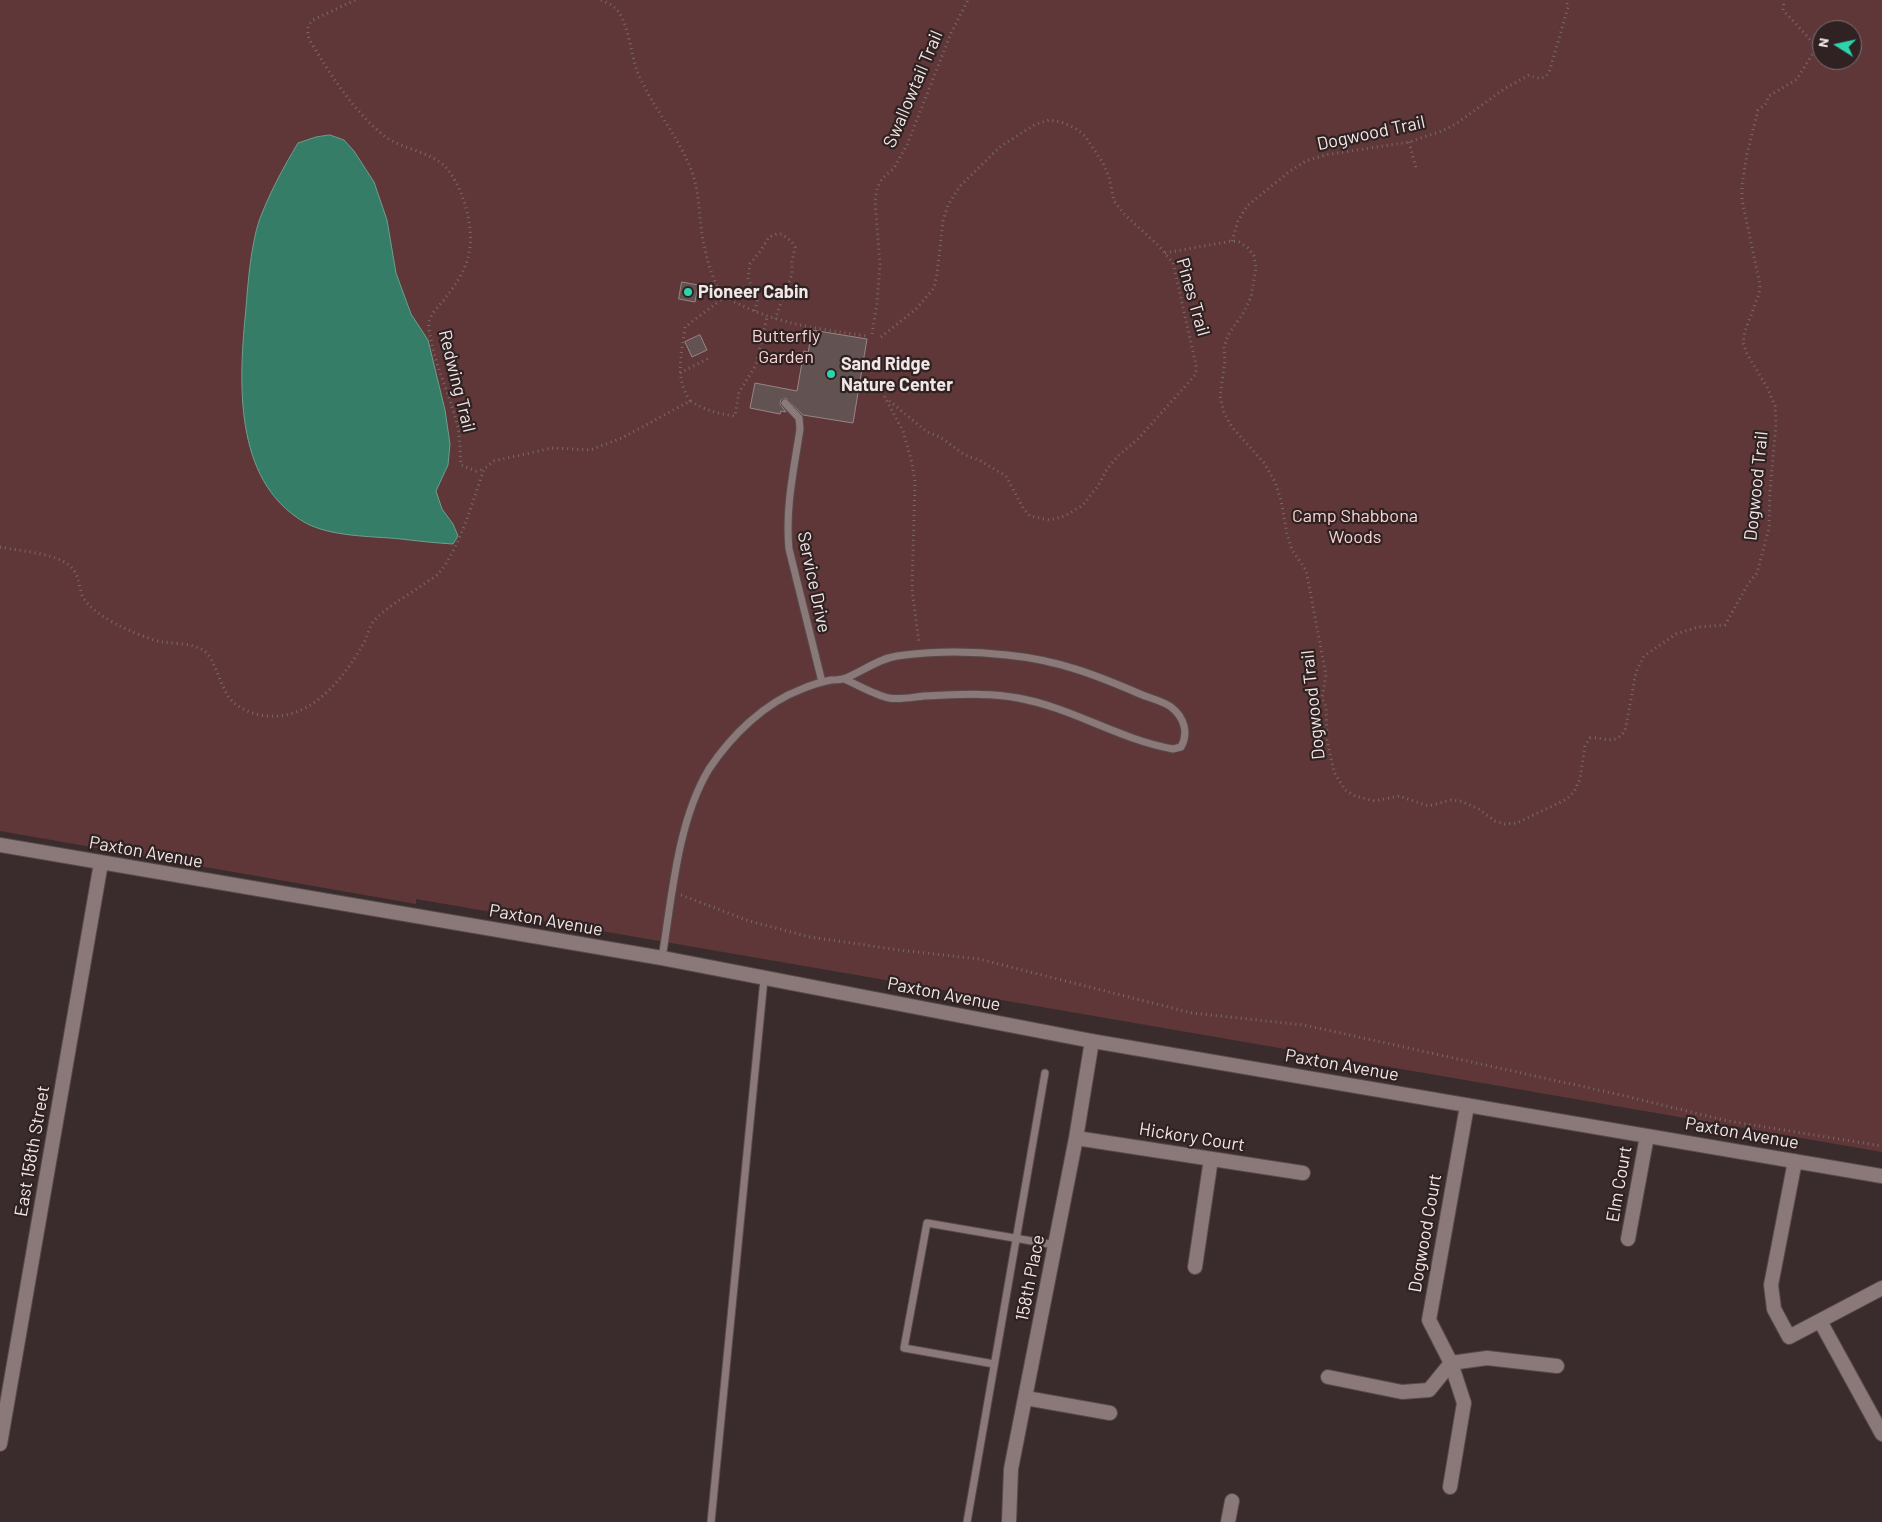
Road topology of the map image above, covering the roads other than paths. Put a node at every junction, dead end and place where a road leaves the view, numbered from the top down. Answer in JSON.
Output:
{"nodes":[{"id":1,"x":785,"y":403,"type":"dead end"},
{"id":2,"x":844,"y":679,"type":"junction"},
{"id":3,"x":822,"y":682,"type":"junction"},
{"id":4,"x":0,"y":845,"type":"edge"},
{"id":5,"x":101,"y":863,"type":"junction"},
{"id":6,"x":662,"y":958,"type":"junction"},
{"id":7,"x":764,"y":979,"type":"junction"},
{"id":8,"x":1092,"y":1041,"type":"junction"},
{"id":9,"x":1045,"y":1073,"type":"dead end"},
{"id":10,"x":1467,"y":1106,"type":"junction"},
{"id":11,"x":1647,"y":1136,"type":"junction"},
{"id":12,"x":1076,"y":1138,"type":"junction"},
{"id":13,"x":1212,"y":1159,"type":"junction"},
{"id":14,"x":1795,"y":1161,"type":"junction"},
{"id":15,"x":1303,"y":1173,"type":"dead end"},
{"id":16,"x":1882,"y":1176,"type":"edge"},
{"id":17,"x":1016,"y":1238,"type":"junction"},
{"id":18,"x":1628,"y":1239,"type":"dead end"},
{"id":19,"x":1055,"y":1245,"type":"junction"},
{"id":20,"x":1196,"y":1267,"type":"dead end"},
{"id":21,"x":1882,"y":1288,"type":"edge"},
{"id":22,"x":1820,"y":1321,"type":"junction"},
{"id":23,"x":1451,"y":1363,"type":"junction"},
{"id":24,"x":994,"y":1364,"type":"junction"},
{"id":25,"x":1557,"y":1366,"type":"dead end"},
{"id":26,"x":1328,"y":1377,"type":"dead end"},
{"id":27,"x":1026,"y":1398,"type":"junction"},
{"id":28,"x":1110,"y":1413,"type":"dead end"},
{"id":29,"x":1882,"y":1434,"type":"edge"},
{"id":30,"x":0,"y":1444,"type":"edge"},
{"id":31,"x":1450,"y":1488,"type":"dead end"},
{"id":32,"x":1232,"y":1501,"type":"dead end"},
{"id":33,"x":711,"y":1522,"type":"edge"},
{"id":34,"x":967,"y":1522,"type":"edge"},
{"id":35,"x":1009,"y":1522,"type":"edge"},
{"id":36,"x":1228,"y":1522,"type":"edge"}],
"edges":[{"from":1,"to":3,"type":"lane","name":"Service Drive"},
{"from":2,"to":2,"type":"lane"},
{"from":2,"to":3,"type":"lane"},
{"from":3,"to":6,"type":"lane"},
{"from":4,"to":5,"type":"street","name":"Paxton Avenue"},
{"from":5,"to":6,"type":"street","name":"Paxton Avenue"},
{"from":5,"to":30,"type":"street","name":"East 158th Street"},
{"from":6,"to":7,"type":"street","name":"Paxton Avenue"},
{"from":7,"to":8,"type":"street","name":"Paxton Avenue"},
{"from":7,"to":33,"type":"lane"},
{"from":8,"to":10,"type":"street","name":"Paxton Avenue"},
{"from":8,"to":12,"type":"street","name":"158th Place"},
{"from":9,"to":17,"type":"lane"},
{"from":10,"to":11,"type":"street","name":"Paxton Avenue"},
{"from":10,"to":23,"type":"street","name":"Dogwood Court"},
{"from":11,"to":14,"type":"street","name":"Paxton Avenue"},
{"from":11,"to":18,"type":"street","name":"Elm Court"},
{"from":12,"to":13,"type":"street","name":"Hickory Court"},
{"from":12,"to":19,"type":"street","name":"158th Place"},
{"from":13,"to":15,"type":"street","name":"Hickory Court"},
{"from":13,"to":20,"type":"street"},
{"from":14,"to":16,"type":"street","name":"Paxton Avenue"},
{"from":14,"to":22,"type":"street"},
{"from":17,"to":19,"type":"lane"},
{"from":17,"to":24,"type":"lane"},
{"from":17,"to":24,"type":"lane"},
{"from":19,"to":27,"type":"street","name":"158th Place"},
{"from":21,"to":22,"type":"street"},
{"from":22,"to":29,"type":"street"},
{"from":23,"to":25,"type":"street"},
{"from":23,"to":26,"type":"street"},
{"from":23,"to":31,"type":"street","name":"Dogwood Court"},
{"from":24,"to":34,"type":"lane"},
{"from":27,"to":28,"type":"street"},
{"from":27,"to":35,"type":"street","name":"158th Place"},
{"from":32,"to":36,"type":"street"}]}
